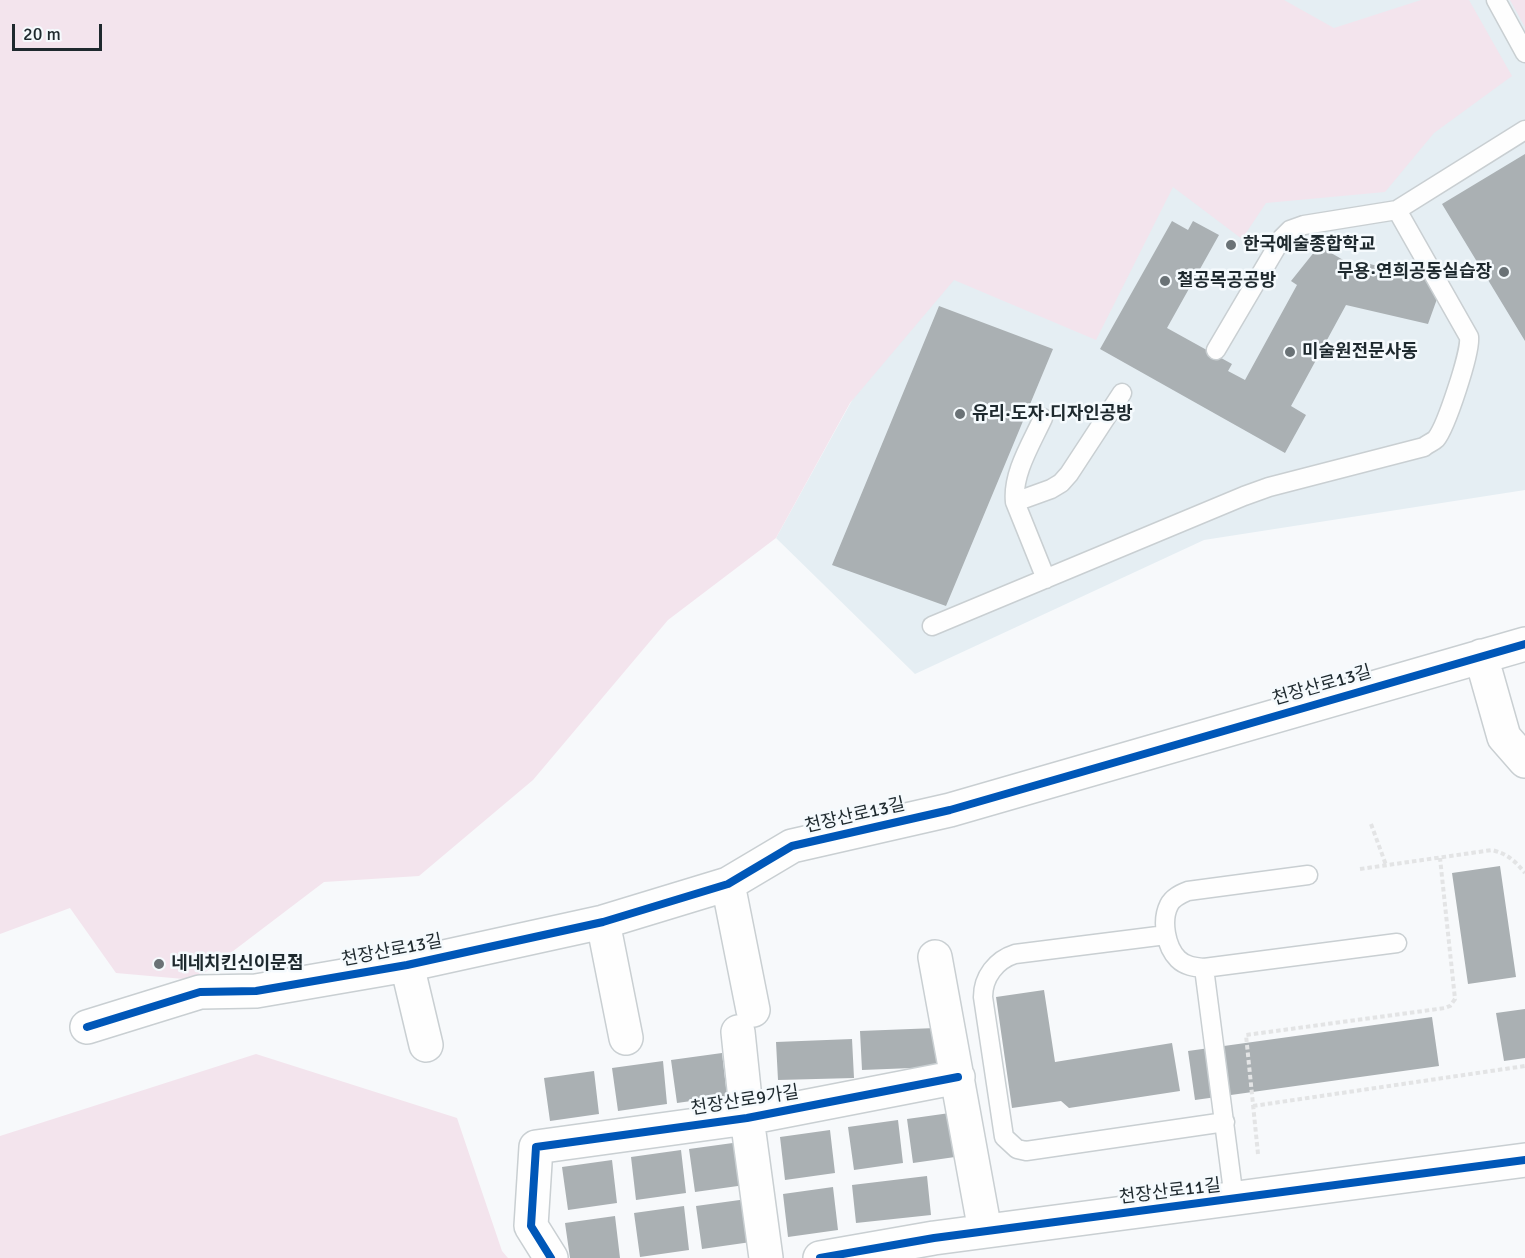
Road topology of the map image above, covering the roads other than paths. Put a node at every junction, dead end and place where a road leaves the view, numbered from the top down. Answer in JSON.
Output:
{"nodes":[{"id":1,"x":1496,"y":0,"type":"edge"},
{"id":2,"x":1525,"y":53,"type":"edge"},
{"id":3,"x":1525,"y":130,"type":"edge"},
{"id":4,"x":1396,"y":210,"type":"junction"},
{"id":5,"x":1216,"y":350,"type":"dead end"},
{"id":6,"x":1122,"y":393,"type":"dead end"},
{"id":7,"x":1042,"y":418,"type":"dead end"},
{"id":8,"x":1015,"y":502,"type":"junction"},
{"id":9,"x":1046,"y":579,"type":"junction"},
{"id":10,"x":932,"y":626,"type":"dead end"},
{"id":11,"x":1525,"y":644,"type":"edge"},
{"id":12,"x":1481,"y":657,"type":"junction"},
{"id":13,"x":1525,"y":761,"type":"edge"},
{"id":14,"x":1308,"y":875,"type":"dead end"},
{"id":15,"x":728,"y":884,"type":"junction"},
{"id":16,"x":603,"y":922,"type":"junction"},
{"id":17,"x":1166,"y":935,"type":"junction"},
{"id":18,"x":1397,"y":943,"type":"dead end"},
{"id":19,"x":935,"y":957,"type":"dead end"},
{"id":20,"x":407,"y":965,"type":"junction"},
{"id":21,"x":1204,"y":968,"type":"junction"},
{"id":22,"x":87,"y":1027,"type":"dead end"},
{"id":23,"x":626,"y":1038,"type":"dead end"},
{"id":24,"x":426,"y":1045,"type":"dead end"},
{"id":25,"x":958,"y":1077,"type":"junction"},
{"id":26,"x":747,"y":1118,"type":"junction"},
{"id":27,"x":1225,"y":1122,"type":"junction"},
{"id":28,"x":1525,"y":1160,"type":"edge"},
{"id":29,"x":1234,"y":1199,"type":"junction"},
{"id":30,"x":986,"y":1232,"type":"junction"},
{"id":31,"x":935,"y":1248,"type":"edge"},
{"id":32,"x":550,"y":1258,"type":"edge"},
{"id":33,"x":766,"y":1258,"type":"edge"},
{"id":34,"x":820,"y":1258,"type":"edge"}],
"edges":[{"from":1,"to":2,"type":"lane"},
{"from":3,"to":4,"type":"lane"},
{"from":4,"to":5,"type":"lane"},
{"from":4,"to":9,"type":"lane"},
{"from":6,"to":8,"type":"lane"},
{"from":7,"to":8,"type":"lane"},
{"from":8,"to":9,"type":"lane"},
{"from":9,"to":10,"type":"lane"},
{"from":11,"to":12,"type":"street","name":"천장산로13길"},
{"from":12,"to":13,"type":"street"},
{"from":12,"to":15,"type":"street","name":"천장산로13길"},
{"from":14,"to":17,"type":"lane"},
{"from":15,"to":16,"type":"street","name":"천장산로13길"},
{"from":15,"to":26,"type":"street","name":"천장산로9가길"},
{"from":16,"to":20,"type":"street","name":"천장산로13길"},
{"from":16,"to":23,"type":"street"},
{"from":17,"to":21,"type":"lane"},
{"from":17,"to":27,"type":"lane"},
{"from":18,"to":21,"type":"lane"},
{"from":19,"to":25,"type":"street"},
{"from":20,"to":22,"type":"street","name":"천장산로13길"},
{"from":20,"to":24,"type":"street","name":"천장산로13길"},
{"from":21,"to":27,"type":"lane"},
{"from":25,"to":26,"type":"street","name":"천장산로9가길"},
{"from":25,"to":30,"type":"street"},
{"from":26,"to":32,"type":"street","name":"천장산로9가길"},
{"from":26,"to":33,"type":"street","name":"천장산로9가길"},
{"from":27,"to":29,"type":"lane"},
{"from":28,"to":29,"type":"street","name":"천장산로11길"},
{"from":29,"to":30,"type":"street","name":"천장산로11길"},
{"from":30,"to":31,"type":"street","name":"천장산로11길"},
{"from":31,"to":34,"type":"street","name":"천장산로11길"}]}
